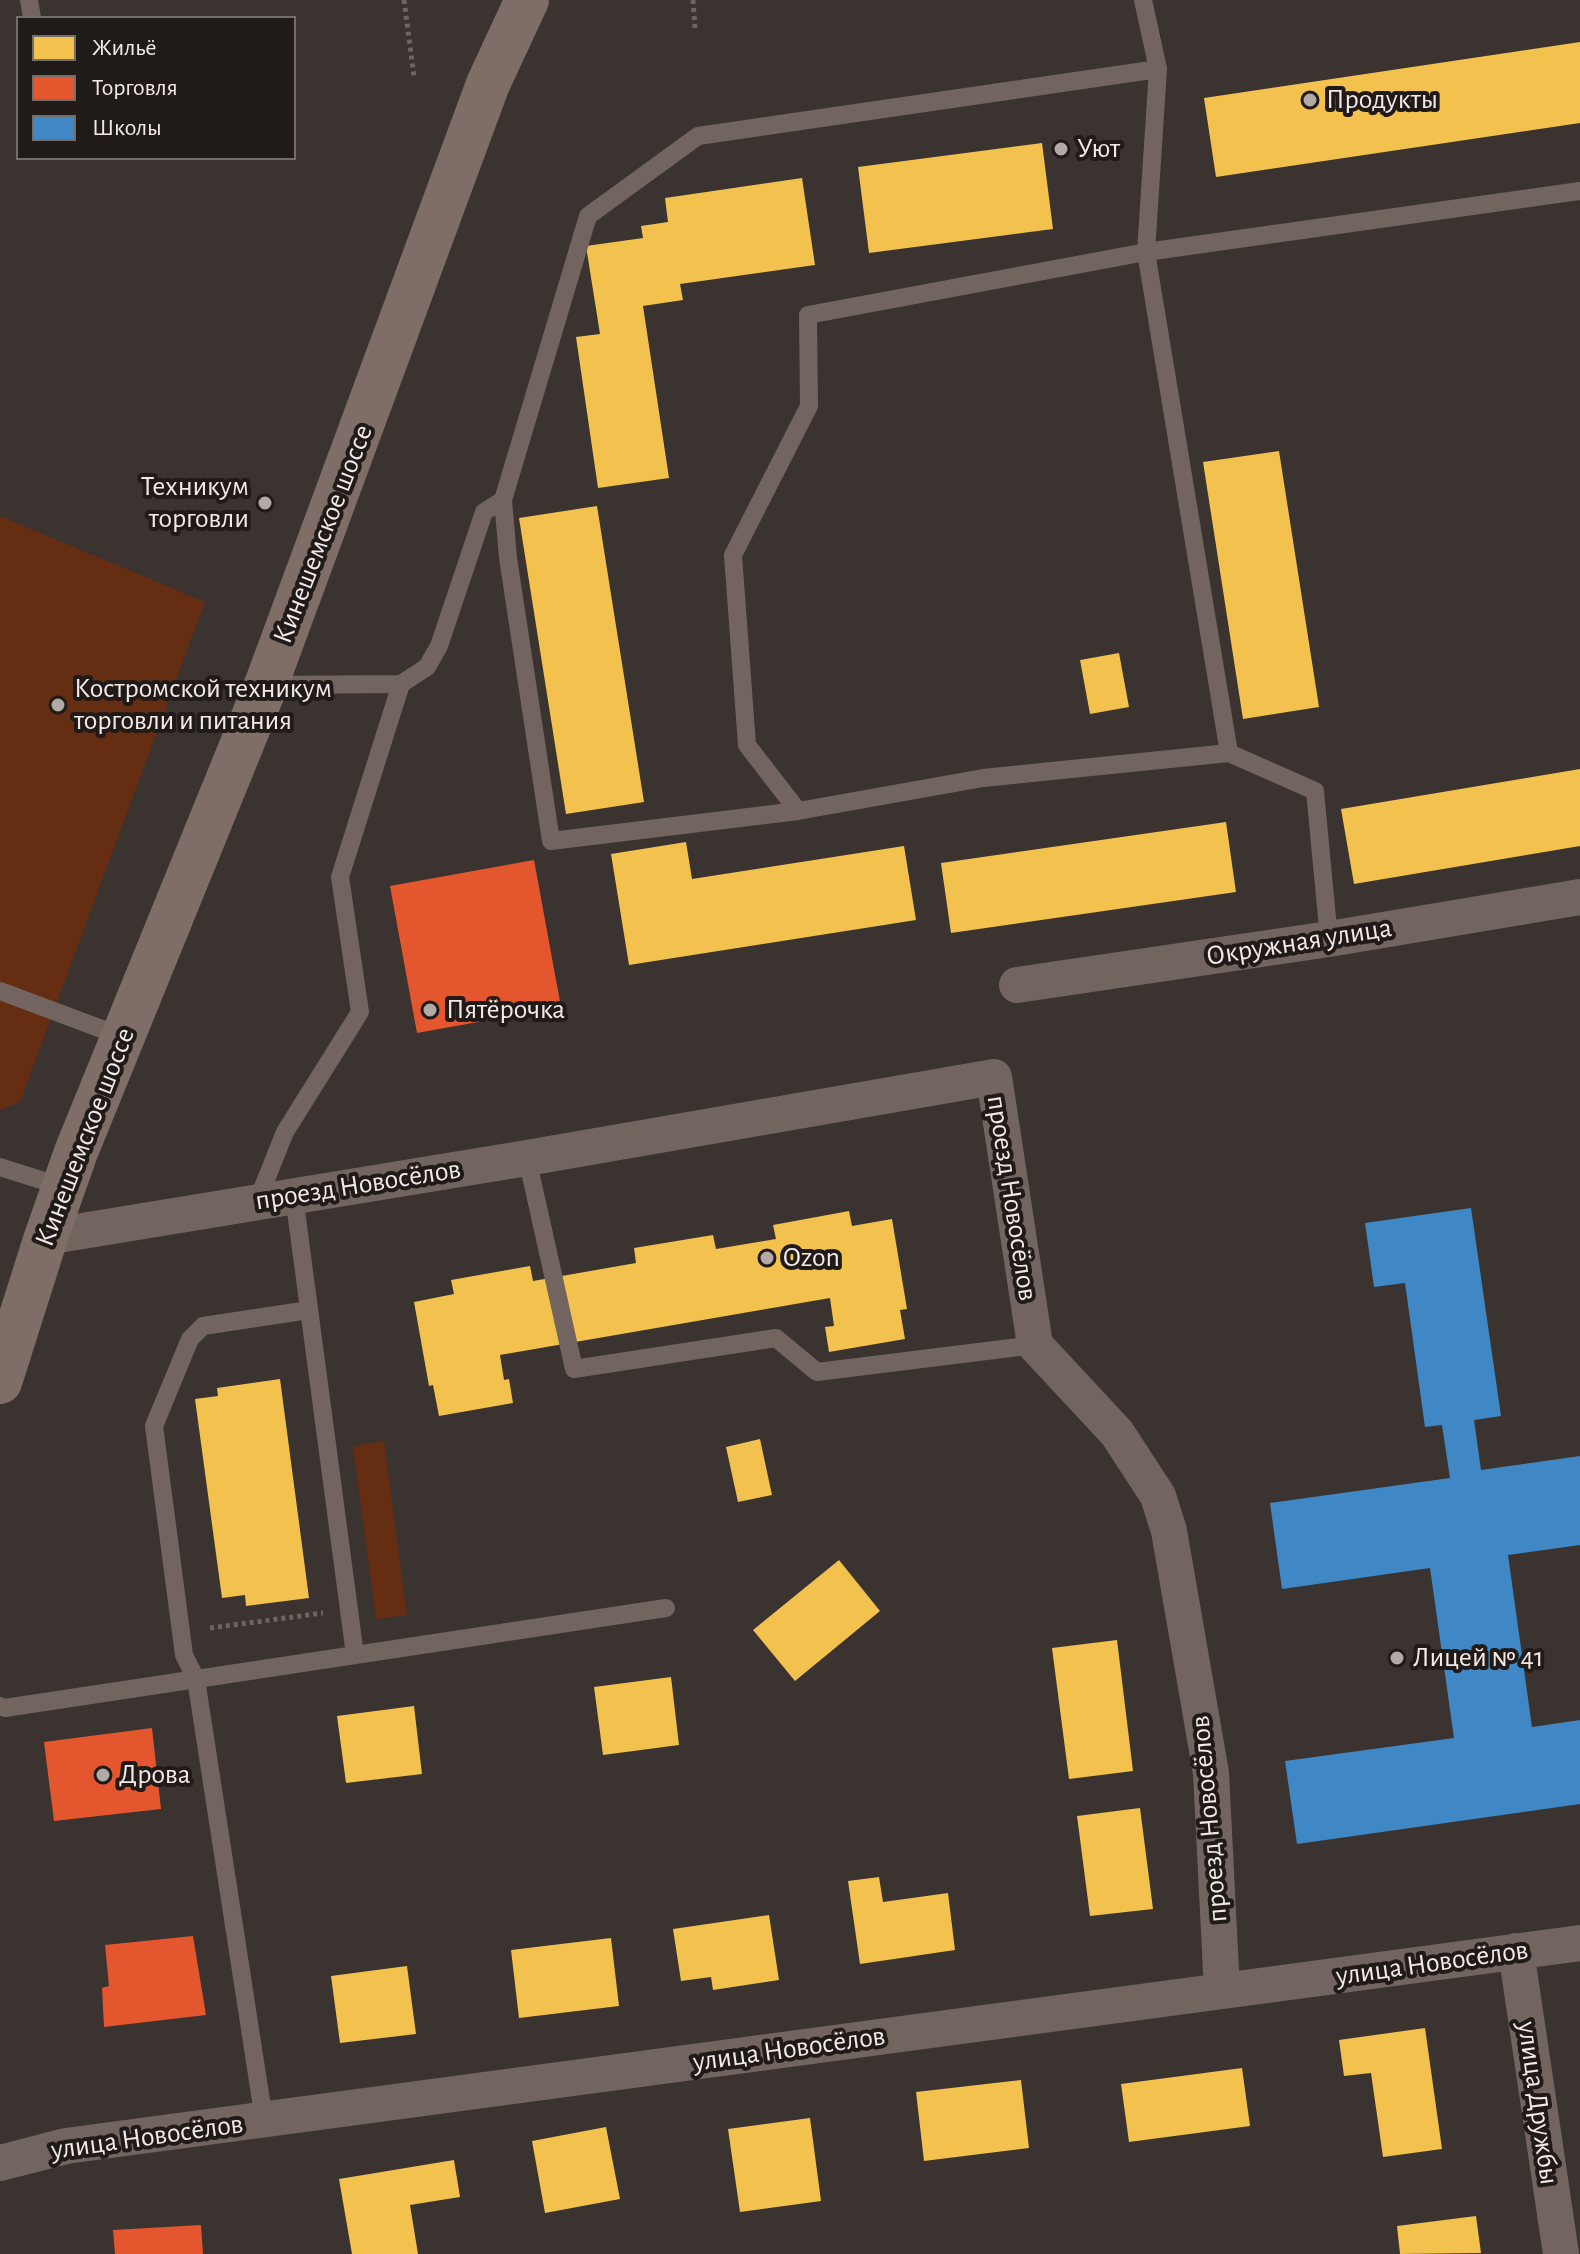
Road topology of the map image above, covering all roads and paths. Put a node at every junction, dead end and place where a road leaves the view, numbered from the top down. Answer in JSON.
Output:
{"nodes":[{"id":1,"x":404,"y":0,"type":"edge"},
{"id":2,"x":527,"y":0,"type":"edge"},
{"id":3,"x":693,"y":0,"type":"edge"},
{"id":4,"x":1143,"y":0,"type":"edge"},
{"id":5,"x":695,"y":28,"type":"dead end"},
{"id":6,"x":1158,"y":69,"type":"junction"},
{"id":7,"x":414,"y":76,"type":"dead end"},
{"id":8,"x":1580,"y":191,"type":"edge"},
{"id":9,"x":1146,"y":252,"type":"junction"},
{"id":10,"x":503,"y":500,"type":"junction"},
{"id":11,"x":401,"y":684,"type":"junction"},
{"id":12,"x":266,"y":685,"type":"junction"},
{"id":13,"x":1229,"y":753,"type":"junction"},
{"id":14,"x":798,"y":811,"type":"junction"},
{"id":15,"x":1580,"y":897,"type":"edge"},
{"id":16,"x":1329,"y":939,"type":"junction"},
{"id":17,"x":1017,"y":985,"type":"dead end"},
{"id":18,"x":0,"y":991,"type":"edge"},
{"id":19,"x":123,"y":1037,"type":"junction"},
{"id":20,"x":527,"y":1158,"type":"junction"},
{"id":21,"x":0,"y":1167,"type":"edge"},
{"id":22,"x":63,"y":1187,"type":"junction"},
{"id":23,"x":294,"y":1196,"type":"junction"},
{"id":24,"x":257,"y":1202,"type":"junction"},
{"id":25,"x":46,"y":1237,"type":"junction"},
{"id":26,"x":309,"y":1310,"type":"junction"},
{"id":27,"x":1035,"y":1345,"type":"junction"},
{"id":28,"x":0,"y":1382,"type":"edge"},
{"id":29,"x":666,"y":1608,"type":"dead end"},
{"id":30,"x":349,"y":1610,"type":"junction"},
{"id":31,"x":181,"y":1631,"type":"junction"},
{"id":32,"x":355,"y":1655,"type":"junction"},
{"id":33,"x":196,"y":1679,"type":"junction"},
{"id":34,"x":0,"y":1706,"type":"edge"},
{"id":35,"x":1580,"y":1943,"type":"edge"},
{"id":36,"x":1516,"y":1951,"type":"junction"},
{"id":37,"x":1222,"y":1991,"type":"junction"},
{"id":38,"x":264,"y":2120,"type":"junction"},
{"id":39,"x":0,"y":2163,"type":"edge"},
{"id":40,"x":1561,"y":2254,"type":"edge"}],
"edges":[{"from":1,"to":7,"type":"path"},
{"from":2,"to":12,"type":"main road","name":"Кинешемское шоссе"},
{"from":3,"to":5,"type":"path"},
{"from":4,"to":6,"type":"lane"},
{"from":6,"to":9,"type":"lane"},
{"from":6,"to":10,"type":"lane"},
{"from":8,"to":9,"type":"lane"},
{"from":9,"to":13,"type":"lane"},
{"from":9,"to":14,"type":"lane"},
{"from":10,"to":11,"type":"lane"},
{"from":10,"to":14,"type":"lane"},
{"from":11,"to":12,"type":"lane"},
{"from":11,"to":24,"type":"lane"},
{"from":12,"to":19,"type":"main road","name":"Кинешемское шоссе"},
{"from":13,"to":14,"type":"lane"},
{"from":13,"to":16,"type":"lane"},
{"from":15,"to":16,"type":"street","name":"Окружная улица"},
{"from":16,"to":17,"type":"street","name":"Окружная улица"},
{"from":18,"to":19,"type":"lane"},
{"from":19,"to":22,"type":"main road","name":"Кинешемское шоссе"},
{"from":20,"to":23,"type":"street","name":"проезд Новосёлов"},
{"from":20,"to":27,"type":"lane"},
{"from":20,"to":27,"type":"street","name":"проезд Новосёлов"},
{"from":21,"to":22,"type":"lane"},
{"from":22,"to":25,"type":"main road","name":"Кинешемское шоссе"},
{"from":23,"to":24,"type":"street","name":"проезд Новосёлов"},
{"from":23,"to":26,"type":"lane"},
{"from":24,"to":25,"type":"street","name":"проезд Новосёлов"},
{"from":25,"to":28,"type":"main road","name":"Кинешемское шоссе"},
{"from":26,"to":30,"type":"lane"},
{"from":26,"to":31,"type":"lane"},
{"from":27,"to":37,"type":"street","name":"проезд Новосёлов"},
{"from":29,"to":32,"type":"lane"},
{"from":30,"to":31,"type":"path"},
{"from":30,"to":32,"type":"lane"},
{"from":31,"to":33,"type":"lane"},
{"from":32,"to":33,"type":"lane"},
{"from":33,"to":34,"type":"lane"},
{"from":33,"to":38,"type":"lane"},
{"from":35,"to":36,"type":"street","name":"улица Новосёлов"},
{"from":36,"to":37,"type":"street","name":"улица Новосёлов"},
{"from":36,"to":40,"type":"street","name":"улица Дружбы"},
{"from":37,"to":38,"type":"street","name":"улица Новосёлов"},
{"from":38,"to":39,"type":"street","name":"улица Новосёлов"}]}
